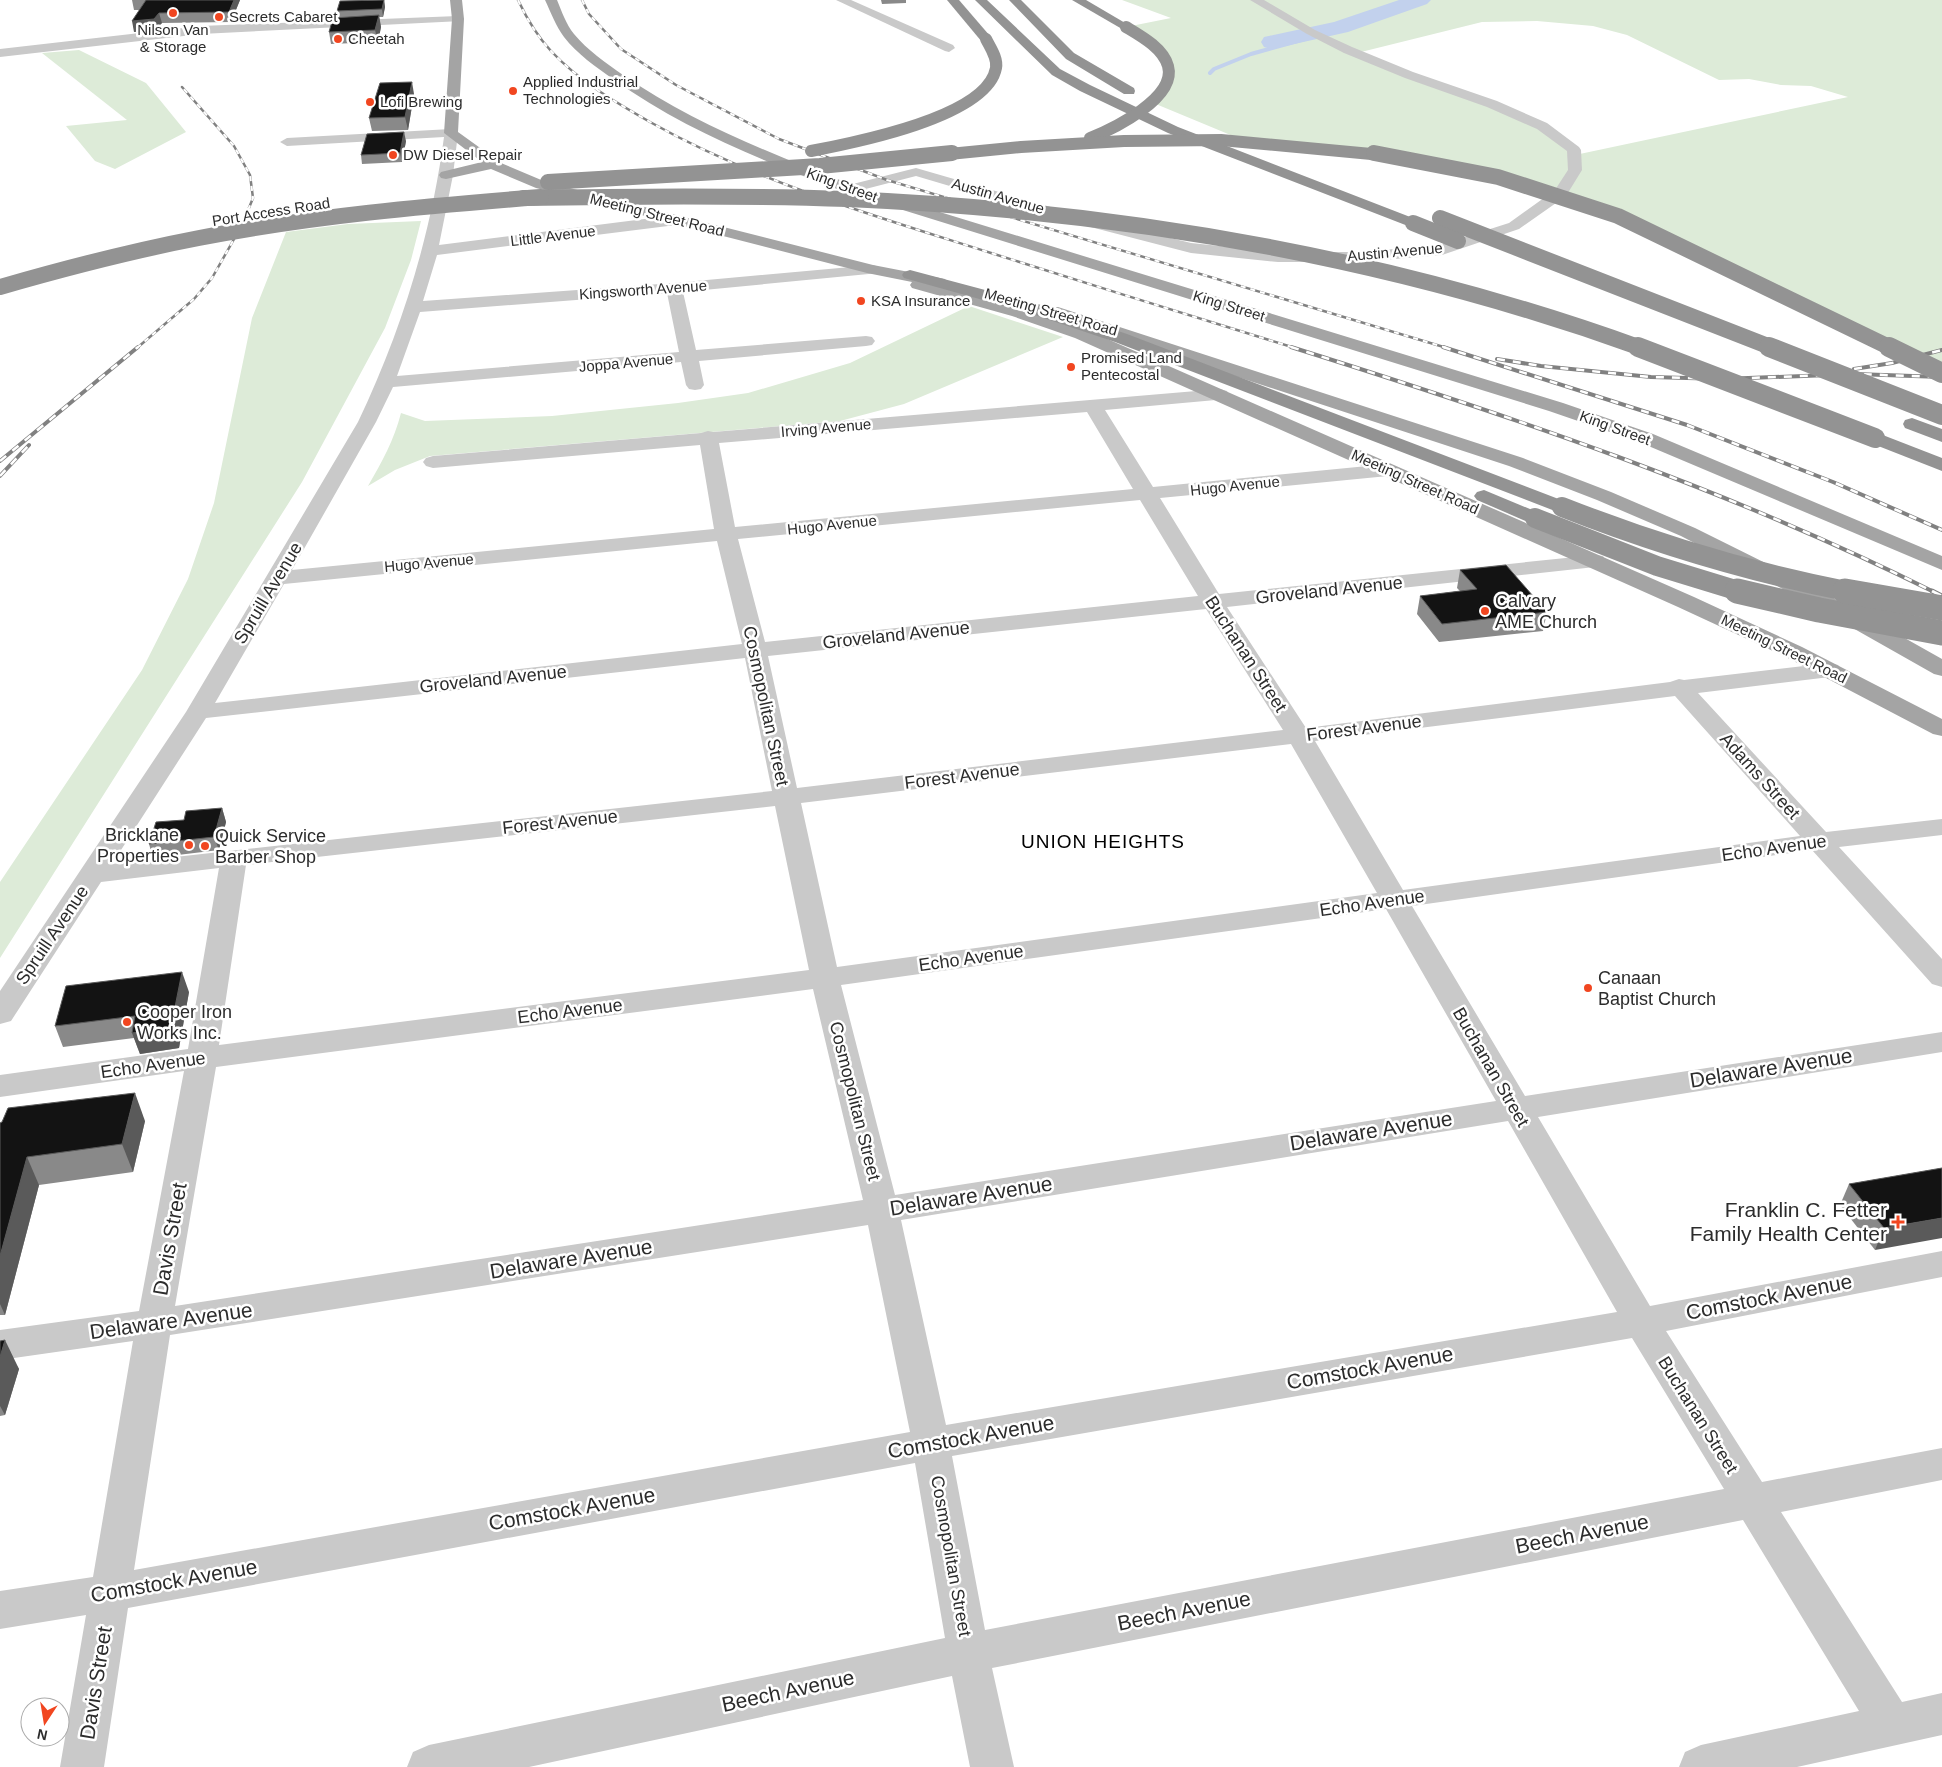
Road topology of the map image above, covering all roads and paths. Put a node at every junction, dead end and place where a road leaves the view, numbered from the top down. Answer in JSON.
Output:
{"nodes":[{"id":1,"x":456,"y":0,"type":"edge"},
{"id":2,"x":551,"y":0,"type":"edge"},
{"id":3,"x":842,"y":0,"type":"edge"},
{"id":4,"x":953,"y":0,"type":"edge"},
{"id":5,"x":981,"y":0,"type":"edge"},
{"id":6,"x":1016,"y":0,"type":"edge"},
{"id":7,"x":1078,"y":0,"type":"edge"},
{"id":8,"x":1256,"y":0,"type":"edge"},
{"id":9,"x":458,"y":19,"type":"junction"},
{"id":10,"x":949,"y":48,"type":"dead end"},
{"id":11,"x":0,"y":53,"type":"edge"},
{"id":12,"x":1163,"y":109,"type":"dead end"},
{"id":13,"x":1208,"y":127,"type":"dead end"},
{"id":14,"x":451,"y":134,"type":"junction"},
{"id":15,"x":287,"y":142,"type":"dead end"},
{"id":16,"x":1297,"y":161,"type":"dead end"},
{"id":17,"x":494,"y":164,"type":"junction"},
{"id":18,"x":971,"y":166,"type":"dead end"},
{"id":19,"x":952,"y":168,"type":"dead end"},
{"id":20,"x":446,"y":175,"type":"junction"},
{"id":21,"x":548,"y":182,"type":"junction"},
{"id":22,"x":850,"y":189,"type":"junction"},
{"id":23,"x":523,"y":198,"type":"junction"},
{"id":24,"x":1436,"y":216,"type":"dead end"},
{"id":25,"x":676,"y":220,"type":"junction"},
{"id":26,"x":167,"y":229,"type":"dead end"},
{"id":27,"x":430,"y":251,"type":"junction"},
{"id":28,"x":873,"y":270,"type":"junction"},
{"id":29,"x":910,"y":275,"type":"junction"},
{"id":30,"x":0,"y":287,"type":"edge"},
{"id":31,"x":674,"y":288,"type":"junction"},
{"id":32,"x":1598,"y":297,"type":"dead end"},
{"id":33,"x":980,"y":301,"type":"junction"},
{"id":34,"x":413,"y":307,"type":"junction"},
{"id":35,"x":866,"y":341,"type":"dead end"},
{"id":36,"x":689,"y":357,"type":"junction"},
{"id":37,"x":1942,"y":373,"type":"edge"},
{"id":38,"x":386,"y":382,"type":"junction"},
{"id":39,"x":695,"y":385,"type":"dead end"},
{"id":40,"x":1220,"y":395,"type":"junction"},
{"id":41,"x":1092,"y":406,"type":"junction"},
{"id":42,"x":1942,"y":415,"type":"edge"},
{"id":43,"x":1894,"y":416,"type":"dead end"},
{"id":44,"x":1942,"y":436,"type":"edge"},
{"id":45,"x":708,"y":437,"type":"junction"},
{"id":46,"x":433,"y":462,"type":"dead end"},
{"id":47,"x":1942,"y":465,"type":"edge"},
{"id":48,"x":1388,"y":470,"type":"junction"},
{"id":49,"x":1147,"y":495,"type":"junction"},
{"id":50,"x":726,"y":535,"type":"junction"},
{"id":51,"x":1595,"y":561,"type":"junction"},
{"id":52,"x":1942,"y":564,"type":"edge"},
{"id":53,"x":275,"y":578,"type":"junction"},
{"id":54,"x":1213,"y":602,"type":"junction"},
{"id":55,"x":1942,"y":608,"type":"edge"},
{"id":56,"x":1942,"y":633,"type":"edge"},
{"id":57,"x":755,"y":650,"type":"junction"},
{"id":58,"x":1942,"y":669,"type":"edge"},
{"id":59,"x":1830,"y":670,"type":"junction"},
{"id":60,"x":1679,"y":686,"type":"junction"},
{"id":61,"x":198,"y":712,"type":"junction"},
{"id":62,"x":1942,"y":729,"type":"edge"},
{"id":63,"x":1299,"y":736,"type":"junction"},
{"id":64,"x":786,"y":796,"type":"junction"},
{"id":65,"x":1942,"y":827,"type":"edge"},
{"id":66,"x":1820,"y":842,"type":"junction"},
{"id":67,"x":234,"y":858,"type":"junction"},
{"id":68,"x":93,"y":874,"type":"junction"},
{"id":69,"x":1393,"y":900,"type":"junction"},
{"id":70,"x":1942,"y":977,"type":"edge"},
{"id":71,"x":825,"y":978,"type":"junction"},
{"id":72,"x":0,"y":1014,"type":"edge"},
{"id":73,"x":1942,"y":1042,"type":"edge"},
{"id":74,"x":202,"y":1058,"type":"junction"},
{"id":75,"x":0,"y":1086,"type":"edge"},
{"id":76,"x":1515,"y":1108,"type":"junction"},
{"id":77,"x":882,"y":1211,"type":"junction"},
{"id":78,"x":1942,"y":1264,"type":"edge"},
{"id":79,"x":1641,"y":1322,"type":"junction"},
{"id":80,"x":154,"y":1324,"type":"junction"},
{"id":81,"x":0,"y":1345,"type":"edge"},
{"id":82,"x":931,"y":1444,"type":"junction"},
{"id":83,"x":1942,"y":1464,"type":"edge"},
{"id":84,"x":1751,"y":1501,"type":"junction"},
{"id":85,"x":111,"y":1593,"type":"junction"},
{"id":86,"x":0,"y":1610,"type":"edge"},
{"id":87,"x":968,"y":1653,"type":"junction"},
{"id":88,"x":1942,"y":1714,"type":"edge"},
{"id":89,"x":1892,"y":1725,"type":"junction"},
{"id":90,"x":82,"y":1767,"type":"edge"},
{"id":91,"x":429,"y":1767,"type":"edge"},
{"id":92,"x":992,"y":1767,"type":"edge"},
{"id":93,"x":1701,"y":1767,"type":"edge"}],
"edges":[{"from":1,"to":9,"type":"main road"},
{"from":2,"to":22,"type":"main road","name":"King Street"},
{"from":3,"to":10,"type":"street"},
{"from":4,"to":21,"type":"highway","bridge":true},
{"from":5,"to":32,"type":"highway","bridge":true},
{"from":6,"to":12,"type":"highway"},
{"from":7,"to":18,"type":"highway","bridge":true},
{"from":8,"to":22,"type":"street","name":"Austin Avenue"},
{"from":9,"to":11,"type":"street"},
{"from":9,"to":14,"type":"main road"},
{"from":13,"to":16,"type":"highway"},
{"from":14,"to":15,"type":"street"},
{"from":14,"to":17,"type":"main road","name":"Meeting Street Road"},
{"from":14,"to":20,"type":"street","name":"Spruill Avenue"},
{"from":17,"to":20,"type":"main road"},
{"from":17,"to":25,"type":"main road","name":"Meeting Street Road"},
{"from":19,"to":23,"type":"highway","bridge":true},
{"from":20,"to":27,"type":"street","name":"Spruill Avenue"},
{"from":21,"to":26,"type":"highway","name":"Port Access Road"},
{"from":21,"to":37,"type":"highway","bridge":true},
{"from":22,"to":52,"type":"main road","name":"King Street"},
{"from":23,"to":30,"type":"highway","name":"Port Access Road","bridge":true},
{"from":23,"to":47,"type":"highway","bridge":true},
{"from":24,"to":42,"type":"highway","bridge":true},
{"from":25,"to":27,"type":"street","name":"Little Avenue"},
{"from":25,"to":28,"type":"main road","name":"Meeting Street Road"},
{"from":27,"to":34,"type":"street","name":"Spruill Avenue"},
{"from":28,"to":29,"type":"main road","name":"Meeting Street Road"},
{"from":28,"to":31,"type":"street","name":"Kingsworth Avenue"},
{"from":28,"to":33,"type":"main road","name":"Meeting Street Road"},
{"from":29,"to":55,"type":"highway","bridge":true},
{"from":29,"to":58,"type":"main road","name":"Meeting Street Road"},
{"from":31,"to":34,"type":"street","name":"Kingsworth Avenue"},
{"from":31,"to":36,"type":"street"},
{"from":33,"to":40,"type":"main road","name":"Meeting Street Road"},
{"from":33,"to":56,"type":"highway","bridge":true},
{"from":34,"to":38,"type":"street","name":"Spruill Avenue"},
{"from":35,"to":36,"type":"street","name":"Joppa Avenue"},
{"from":36,"to":38,"type":"street","name":"Joppa Avenue"},
{"from":36,"to":39,"type":"street"},
{"from":38,"to":53,"type":"street","name":"Spruill Avenue"},
{"from":40,"to":41,"type":"street","name":"Irving Avenue"},
{"from":40,"to":48,"type":"main road","name":"Meeting Street Road"},
{"from":41,"to":45,"type":"street","name":"Irving Avenue"},
{"from":41,"to":49,"type":"street","name":"Buchanan Street"},
{"from":43,"to":44,"type":"highway"},
{"from":45,"to":46,"type":"street","name":"Irving Avenue"},
{"from":45,"to":50,"type":"street","name":"Cosmopolitan Street"},
{"from":48,"to":49,"type":"street","name":"Hugo Avenue"},
{"from":48,"to":51,"type":"main road","name":"Meeting Street Road"},
{"from":49,"to":50,"type":"street","name":"Hugo Avenue"},
{"from":49,"to":54,"type":"street","name":"Buchanan Street"},
{"from":50,"to":53,"type":"street","name":"Hugo Avenue"},
{"from":50,"to":57,"type":"street","name":"Cosmopolitan Street"},
{"from":51,"to":54,"type":"street","name":"Groveland Avenue"},
{"from":51,"to":59,"type":"main road","name":"Meeting Street Road"},
{"from":53,"to":61,"type":"street","name":"Spruill Avenue"},
{"from":54,"to":57,"type":"street","name":"Groveland Avenue"},
{"from":54,"to":63,"type":"street","name":"Buchanan Street"},
{"from":57,"to":61,"type":"street","name":"Groveland Avenue"},
{"from":57,"to":64,"type":"street","name":"Cosmopolitan Street"},
{"from":59,"to":60,"type":"street","name":"Forest Avenue"},
{"from":59,"to":62,"type":"main road","name":"Meeting Street Road"},
{"from":60,"to":63,"type":"street","name":"Forest Avenue"},
{"from":60,"to":66,"type":"street","name":"Adams Street"},
{"from":61,"to":68,"type":"street","name":"Spruill Avenue"},
{"from":63,"to":64,"type":"street","name":"Forest Avenue"},
{"from":63,"to":69,"type":"street","name":"Buchanan Street"},
{"from":64,"to":67,"type":"street","name":"Forest Avenue"},
{"from":64,"to":71,"type":"street","name":"Cosmopolitan Street"},
{"from":65,"to":66,"type":"street","name":"Echo Avenue"},
{"from":66,"to":69,"type":"street","name":"Echo Avenue"},
{"from":66,"to":70,"type":"street","name":"Adams Street"},
{"from":67,"to":68,"type":"street","name":"Forest Avenue"},
{"from":67,"to":74,"type":"street","name":"Davis Street"},
{"from":68,"to":72,"type":"street","name":"Spruill Avenue"},
{"from":69,"to":71,"type":"street","name":"Echo Avenue"},
{"from":69,"to":76,"type":"street","name":"Buchanan Street"},
{"from":71,"to":74,"type":"street","name":"Echo Avenue"},
{"from":71,"to":77,"type":"street","name":"Cosmopolitan Street"},
{"from":73,"to":76,"type":"street","name":"Delaware Avenue"},
{"from":74,"to":75,"type":"street","name":"Echo Avenue"},
{"from":74,"to":80,"type":"street","name":"Davis Street"},
{"from":76,"to":77,"type":"street","name":"Delaware Avenue"},
{"from":76,"to":79,"type":"street","name":"Buchanan Street"},
{"from":77,"to":80,"type":"street","name":"Delaware Avenue"},
{"from":77,"to":82,"type":"street","name":"Cosmopolitan Street"},
{"from":78,"to":79,"type":"street","name":"Comstock Avenue"},
{"from":79,"to":82,"type":"street","name":"Comstock Avenue"},
{"from":79,"to":84,"type":"street","name":"Buchanan Street"},
{"from":80,"to":81,"type":"street","name":"Delaware Avenue"},
{"from":80,"to":85,"type":"street","name":"Davis Street"},
{"from":82,"to":85,"type":"street","name":"Comstock Avenue"},
{"from":82,"to":87,"type":"street","name":"Cosmopolitan Street"},
{"from":83,"to":84,"type":"street","name":"Beech Avenue"},
{"from":84,"to":87,"type":"street","name":"Beech Avenue"},
{"from":84,"to":89,"type":"street","name":"Buchanan Street"},
{"from":85,"to":86,"type":"street","name":"Comstock Avenue"},
{"from":85,"to":90,"type":"street","name":"Davis Street"},
{"from":87,"to":91,"type":"street","name":"Beech Avenue"},
{"from":87,"to":92,"type":"street","name":"Cosmopolitan Street"},
{"from":88,"to":89,"type":"street"},
{"from":89,"to":93,"type":"street"}]}
